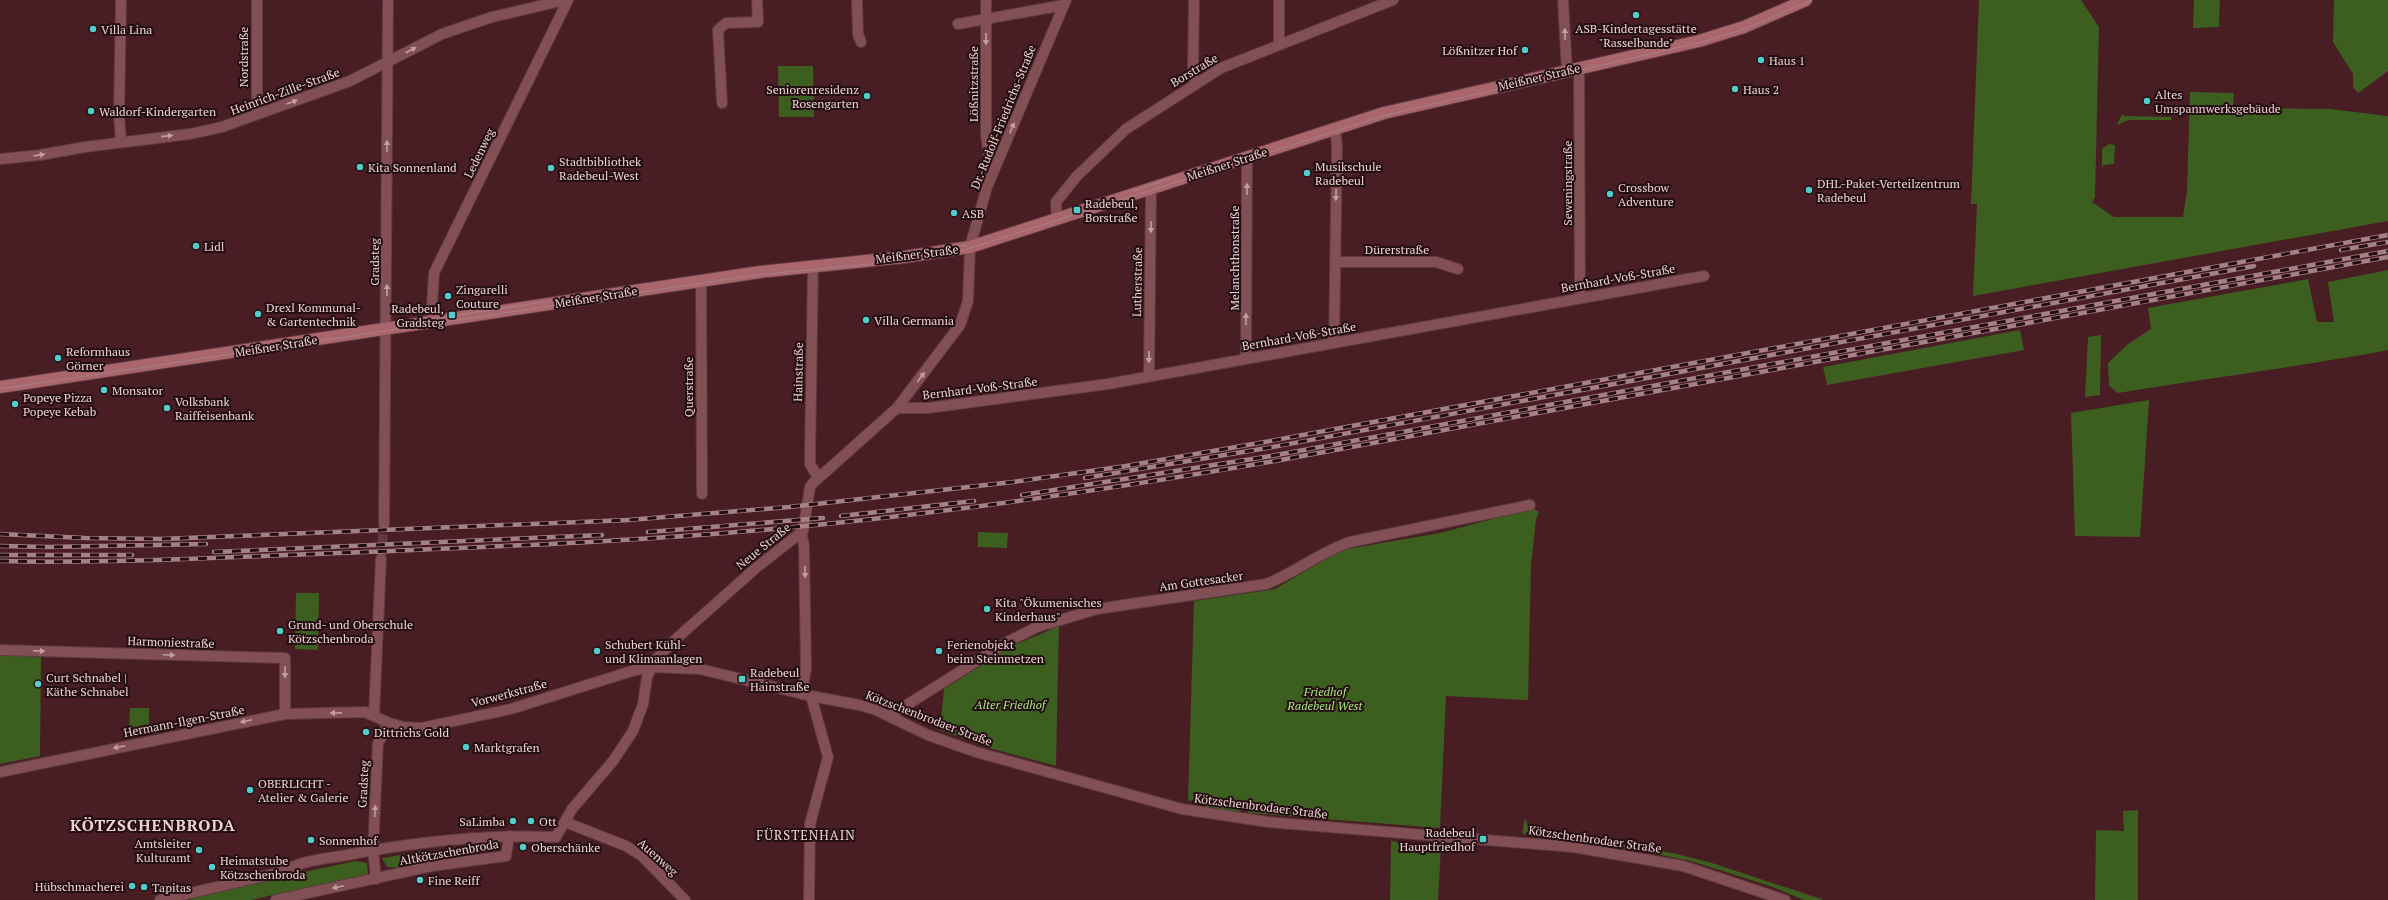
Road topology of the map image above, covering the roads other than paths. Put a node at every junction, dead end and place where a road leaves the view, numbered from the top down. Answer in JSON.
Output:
{"nodes":[{"id":1,"x":121,"y":0,"type":"edge"},
{"id":2,"x":257,"y":0,"type":"edge"},
{"id":3,"x":388,"y":0,"type":"edge"},
{"id":4,"x":567,"y":0,"type":"edge"},
{"id":5,"x":757,"y":0,"type":"edge"},
{"id":6,"x":857,"y":0,"type":"edge"},
{"id":7,"x":986,"y":0,"type":"edge"},
{"id":8,"x":1194,"y":0,"type":"edge"},
{"id":9,"x":1279,"y":0,"type":"edge"},
{"id":10,"x":1563,"y":0,"type":"edge"},
{"id":11,"x":1806,"y":0,"type":"edge"},
{"id":12,"x":1389,"y":1,"type":"edge"},
{"id":13,"x":1065,"y":3,"type":"edge"},
{"id":14,"x":986,"y":19,"type":"junction"},
{"id":15,"x":958,"y":24,"type":"dead end"},
{"id":16,"x":861,"y":42,"type":"dead end"},
{"id":17,"x":1279,"y":45,"type":"junction"},
{"id":18,"x":388,"y":62,"type":"junction"},
{"id":19,"x":1579,"y":68,"type":"junction"},
{"id":20,"x":1566,"y":71,"type":"junction"},
{"id":21,"x":1195,"y":84,"type":"junction"},
{"id":22,"x":722,"y":103,"type":"dead end"},
{"id":23,"x":257,"y":114,"type":"junction"},
{"id":24,"x":1335,"y":128,"type":"junction"},
{"id":25,"x":121,"y":141,"type":"junction"},
{"id":26,"x":1247,"y":157,"type":"junction"},
{"id":27,"x":0,"y":159,"type":"edge"},
{"id":28,"x":996,"y":164,"type":"junction"},
{"id":29,"x":1151,"y":188,"type":"junction"},
{"id":30,"x":1058,"y":220,"type":"junction"},
{"id":31,"x":970,"y":247,"type":"junction"},
{"id":32,"x":1335,"y":262,"type":"junction"},
{"id":33,"x":813,"y":266,"type":"junction"},
{"id":34,"x":1458,"y":269,"type":"dead end"},
{"id":35,"x":1704,"y":276,"type":"dead end"},
{"id":36,"x":701,"y":281,"type":"junction"},
{"id":37,"x":1580,"y":298,"type":"junction"},
{"id":38,"x":431,"y":322,"type":"junction"},
{"id":39,"x":387,"y":329,"type":"junction"},
{"id":40,"x":1334,"y":343,"type":"junction"},
{"id":41,"x":1246,"y":358,"type":"junction"},
{"id":42,"x":1148,"y":376,"type":"junction"},
{"id":43,"x":0,"y":387,"type":"edge"},
{"id":44,"x":897,"y":408,"type":"junction"},
{"id":45,"x":818,"y":477,"type":"junction"},
{"id":46,"x":702,"y":494,"type":"dead end"},
{"id":47,"x":1530,"y":505,"type":"dead end"},
{"id":48,"x":384,"y":524,"type":"tunnel mouth"},
{"id":49,"x":801,"y":533,"type":"junction"},
{"id":50,"x":382,"y":559,"type":"tunnel mouth"},
{"id":51,"x":0,"y":650,"type":"edge"},
{"id":52,"x":651,"y":667,"type":"junction"},
{"id":53,"x":807,"y":695,"type":"junction"},
{"id":54,"x":285,"y":714,"type":"junction"},
{"id":55,"x":374,"y":715,"type":"junction"},
{"id":56,"x":889,"y":716,"type":"junction"},
{"id":57,"x":389,"y":723,"type":"junction"},
{"id":58,"x":0,"y":772,"type":"edge"},
{"id":59,"x":565,"y":822,"type":"junction"},
{"id":60,"x":509,"y":836,"type":"junction"},
{"id":61,"x":556,"y":837,"type":"joint"},
{"id":62,"x":373,"y":850,"type":"junction"},
{"id":63,"x":376,"y":879,"type":"junction"},
{"id":64,"x":160,"y":900,"type":"edge"},
{"id":65,"x":276,"y":900,"type":"edge"},
{"id":66,"x":685,"y":900,"type":"edge"},
{"id":67,"x":809,"y":900,"type":"edge"},
{"id":68,"x":1785,"y":900,"type":"edge"}],
"edges":[{"from":1,"to":25,"type":"street"},
{"from":2,"to":23,"type":"street","name":"Nordstraße"},
{"from":3,"to":18,"type":"street","name":"Gradsteg"},
{"from":18,"to":4,"type":"street","name":"Heinrich-Zille-Straße","one_way":true},
{"from":4,"to":38,"type":"street","name":"Ledenweg"},
{"from":5,"to":22,"type":"street"},
{"from":6,"to":16,"type":"street"},
{"from":7,"to":14,"type":"street","name":"Lößnitzstraße"},
{"from":8,"to":21,"type":"street"},
{"from":9,"to":17,"type":"street"},
{"from":20,"to":10,"type":"street","one_way":true},
{"from":11,"to":19,"type":"main road","name":"Meißner Straße"},
{"from":12,"to":17,"type":"street","name":"Borstraße"},
{"from":13,"to":14,"type":"street"},
{"from":28,"to":13,"type":"street","name":"Dr.-Rudolf-Friedrichs-Straße","one_way":true},
{"from":14,"to":15,"type":"street"},
{"from":14,"to":28,"type":"street","name":"Lößnitzstraße","one_way":true},
{"from":17,"to":21,"type":"street","name":"Borstraße"},
{"from":23,"to":18,"type":"street","name":"Heinrich-Zille-Straße","one_way":true},
{"from":39,"to":18,"type":"street","name":"Gradsteg","one_way":true},
{"from":19,"to":20,"type":"main road","name":"Meißner Straße"},
{"from":19,"to":37,"type":"street","name":"Seweningstraße"},
{"from":20,"to":24,"type":"main road","name":"Meißner Straße"},
{"from":21,"to":30,"type":"street","name":"Borstraße"},
{"from":25,"to":23,"type":"street","name":"Heinrich-Zille-Straße","one_way":true},
{"from":24,"to":26,"type":"main road","name":"Meißner Straße"},
{"from":24,"to":32,"type":"street","one_way":true},
{"from":27,"to":25,"type":"street","name":"Heinrich-Zille-Straße","one_way":true},
{"from":26,"to":29,"type":"main road","name":"Meißner Straße"},
{"from":41,"to":26,"type":"street","name":"Melanchthonstraße","one_way":true},
{"from":28,"to":31,"type":"street","name":"Dr.-Rudolf-Friedrichs-Straße"},
{"from":29,"to":30,"type":"main road","name":"Meißner Straße"},
{"from":29,"to":42,"type":"street","name":"Lutherstraße","one_way":true},
{"from":30,"to":31,"type":"main road","name":"Meißner Straße"},
{"from":31,"to":33,"type":"main road","name":"Meißner Straße"},
{"from":44,"to":31,"type":"street","name":"Neue Straße","one_way":true},
{"from":32,"to":34,"type":"street","name":"Dürerstraße"},
{"from":32,"to":40,"type":"street"},
{"from":33,"to":36,"type":"main road","name":"Meißner Straße"},
{"from":33,"to":45,"type":"street","name":"Hainstraße"},
{"from":35,"to":37,"type":"street","name":"Bernhard-Voß-Straße"},
{"from":36,"to":38,"type":"main road","name":"Meißner Straße"},
{"from":36,"to":46,"type":"street","name":"Querstraße"},
{"from":37,"to":40,"type":"street","name":"Bernhard-Voß-Straße"},
{"from":38,"to":39,"type":"main road","name":"Meißner Straße"},
{"from":39,"to":43,"type":"main road","name":"Meißner Straße"},
{"from":39,"to":48,"type":"street","name":"Gradsteg"},
{"from":40,"to":41,"type":"street","name":"Bernhard-Voß-Straße"},
{"from":41,"to":42,"type":"street","name":"Bernhard-Voß-Straße"},
{"from":42,"to":44,"type":"street","name":"Bernhard-Voß-Straße"},
{"from":44,"to":45,"type":"street","name":"Neue Straße"},
{"from":45,"to":49,"type":"street","name":"Neue Straße"},
{"from":47,"to":56,"type":"street","name":"Am Gottesacker"},
{"from":49,"to":52,"type":"street","name":"Neue Straße"},
{"from":49,"to":53,"type":"street","one_way":true},
{"from":50,"to":55,"type":"street"},
{"from":51,"to":54,"type":"street","name":"Harmoniestraße","one_way":true},
{"from":52,"to":53,"type":"street","name":"Kötzschenbrodaer Straße"},
{"from":52,"to":57,"type":"street","name":"Vorwerkstraße"},
{"from":52,"to":59,"type":"street","name":"Neue Straße"},
{"from":53,"to":56,"type":"street","name":"Kötzschenbrodaer Straße"},
{"from":53,"to":67,"type":"street"},
{"from":55,"to":54,"type":"street","name":"Hermann-Ilgen-Straße","one_way":true},
{"from":54,"to":58,"type":"street","name":"Hermann-Ilgen-Straße","one_way":true},
{"from":55,"to":57,"type":"street","name":"Vorwerkstraße"},
{"from":56,"to":68,"type":"street","name":"Kötzschenbrodaer Straße"},
{"from":62,"to":57,"type":"street","name":"Gradsteg","one_way":true},
{"from":59,"to":61,"type":"street","name":"Neue Straße"},
{"from":59,"to":66,"type":"street","name":"Auenweg"},
{"from":60,"to":61,"type":"street","name":"Altkötzschenbroda"},
{"from":60,"to":62,"type":"street","name":"Altkötzschenbroda"},
{"from":60,"to":63,"type":"street","name":"Altkötzschenbroda"},
{"from":62,"to":63,"type":"street"},
{"from":62,"to":64,"type":"street","name":"Altkötzschenbroda"},
{"from":63,"to":65,"type":"street","name":"Altkötzschenbroda","one_way":true}]}
